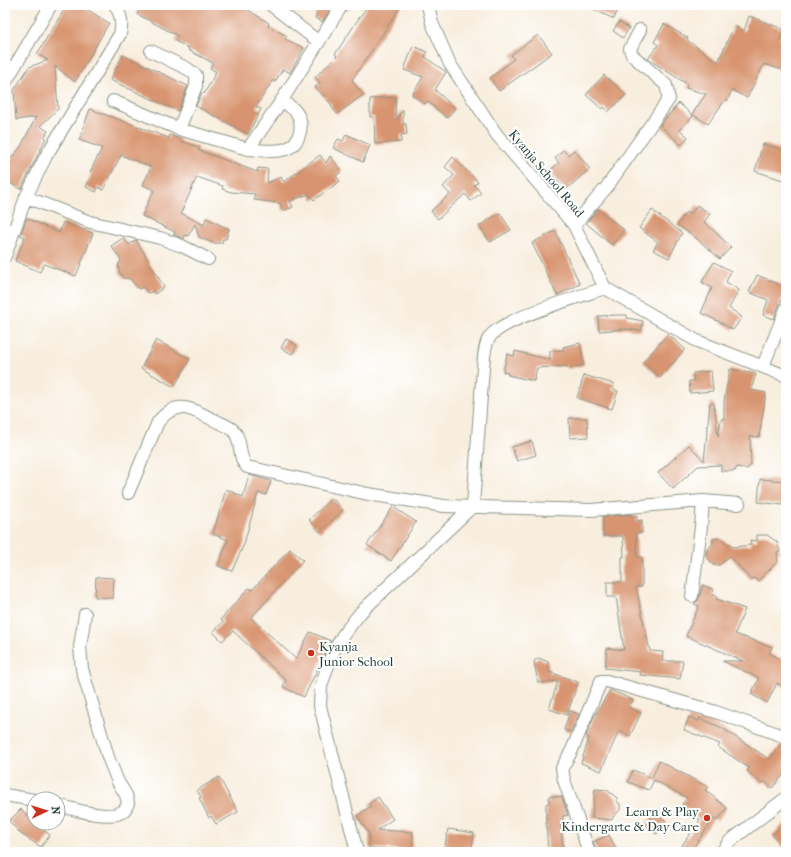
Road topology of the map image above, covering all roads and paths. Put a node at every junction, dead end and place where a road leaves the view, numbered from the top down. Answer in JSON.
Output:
{"nodes":[{"id":1,"x":51,"y":5,"type":"edge"},
{"id":2,"x":115,"y":5,"type":"edge"},
{"id":3,"x":270,"y":5,"type":"edge"},
{"id":4,"x":342,"y":5,"type":"edge"},
{"id":5,"x":428,"y":5,"type":"edge"},
{"id":6,"x":640,"y":30,"type":"dead end"},
{"id":7,"x":319,"y":42,"type":"junction"},
{"id":8,"x":151,"y":51,"type":"dead end"},
{"id":9,"x":5,"y":83,"type":"edge"},
{"id":10,"x":282,"y":100,"type":"junction"},
{"id":11,"x":113,"y":101,"type":"dead end"},
{"id":12,"x":179,"y":129,"type":"junction"},
{"id":13,"x":248,"y":149,"type":"junction"},
{"id":14,"x":26,"y":197,"type":"junction"},
{"id":15,"x":574,"y":225,"type":"junction"},
{"id":16,"x":5,"y":256,"type":"edge"},
{"id":17,"x":208,"y":259,"type":"dead end"},
{"id":18,"x":605,"y":288,"type":"junction"},
{"id":19,"x":786,"y":309,"type":"edge"},
{"id":20,"x":763,"y":366,"type":"junction"},
{"id":21,"x":786,"y":376,"type":"edge"},
{"id":22,"x":128,"y":493,"type":"dead end"},
{"id":23,"x":703,"y":501,"type":"junction"},
{"id":24,"x":738,"y":504,"type":"dead end"},
{"id":25,"x":473,"y":506,"type":"junction"},
{"id":26,"x":692,"y":596,"type":"dead end"},
{"id":27,"x":85,"y":614,"type":"dead end"},
{"id":28,"x":786,"y":737,"type":"edge"},
{"id":29,"x":5,"y":795,"type":"edge"},
{"id":30,"x":786,"y":798,"type":"edge"},
{"id":31,"x":26,"y":799,"type":"edge"},
{"id":32,"x":66,"y":808,"type":"edge"},
{"id":33,"x":357,"y":852,"type":"edge"},
{"id":34,"x":589,"y":852,"type":"edge"},
{"id":35,"x":722,"y":852,"type":"edge"}],
"edges":[{"from":1,"to":9,"type":"street"},
{"from":2,"to":14,"type":"street"},
{"from":3,"to":7,"type":"street"},
{"from":4,"to":7,"type":"street"},
{"from":5,"to":15,"type":"street","name":"Kyanja School Road"},
{"from":6,"to":15,"type":"street"},
{"from":7,"to":10,"type":"street"},
{"from":8,"to":12,"type":"street"},
{"from":10,"to":13,"type":"street"},
{"from":10,"to":13,"type":"street"},
{"from":11,"to":12,"type":"street"},
{"from":12,"to":13,"type":"street"},
{"from":14,"to":16,"type":"street"},
{"from":14,"to":17,"type":"street"},
{"from":15,"to":18,"type":"street","name":"Kyanja School Road"},
{"from":18,"to":20,"type":"street"},
{"from":18,"to":25,"type":"street"},
{"from":19,"to":20,"type":"street"},
{"from":20,"to":21,"type":"street"},
{"from":22,"to":25,"type":"street"},
{"from":23,"to":24,"type":"street"},
{"from":23,"to":25,"type":"street"},
{"from":23,"to":26,"type":"street"},
{"from":25,"to":33,"type":"street"},
{"from":27,"to":32,"type":"street"},
{"from":28,"to":34,"type":"street"},
{"from":29,"to":31,"type":"street"},
{"from":30,"to":35,"type":"street"}]}
